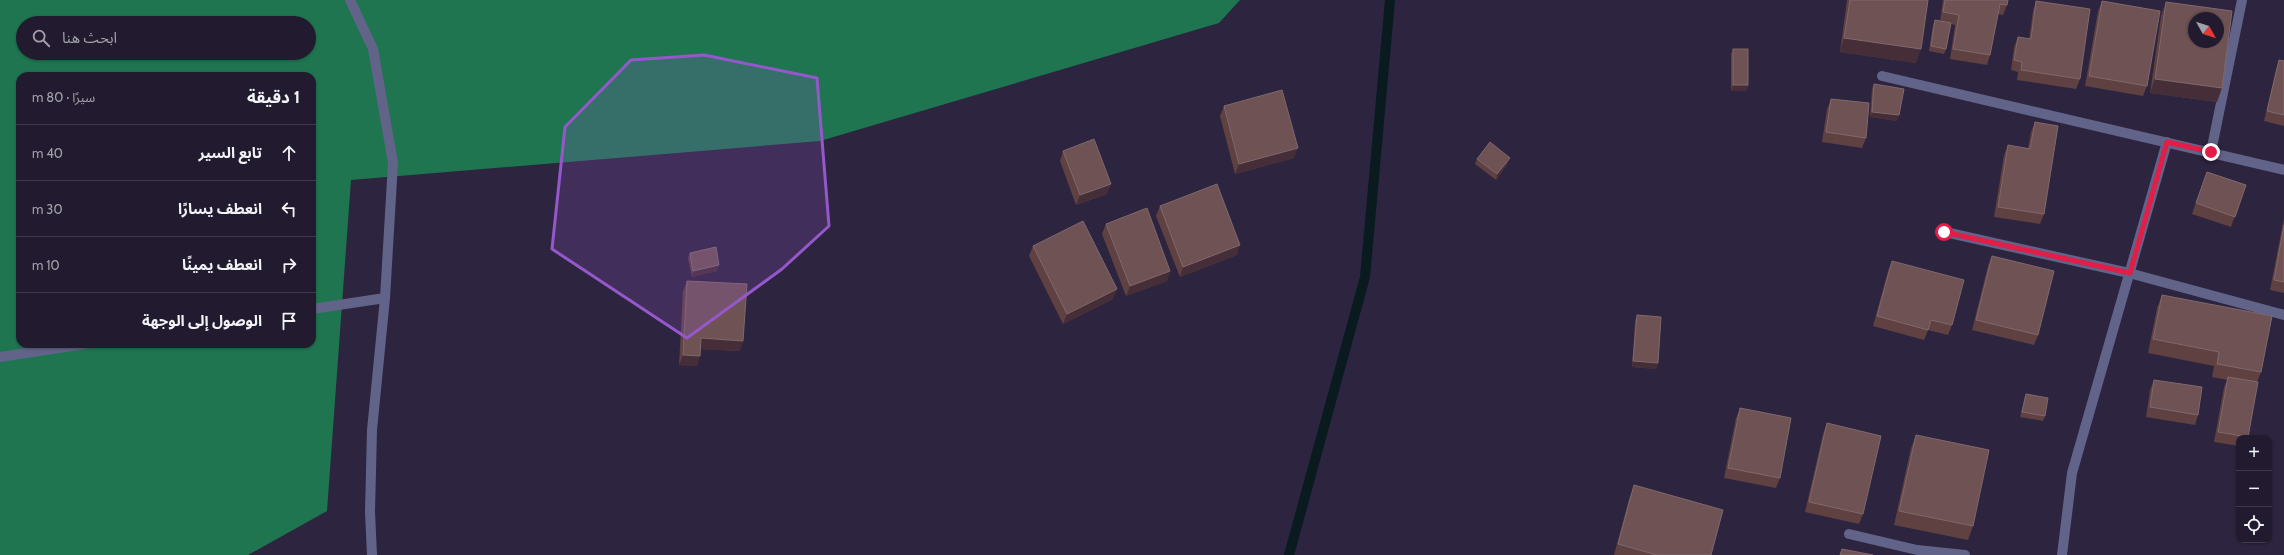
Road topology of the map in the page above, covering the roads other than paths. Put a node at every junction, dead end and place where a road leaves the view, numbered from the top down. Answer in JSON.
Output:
{"nodes":[{"id":1,"x":350,"y":0,"type":"edge"},
{"id":2,"x":2242,"y":0,"type":"edge"},
{"id":3,"x":1882,"y":76,"type":"dead end"},
{"id":4,"x":2167,"y":142,"type":"junction"},
{"id":5,"x":2211,"y":152,"type":"junction"},
{"id":6,"x":2284,"y":170,"type":"edge"},
{"id":7,"x":1944,"y":232,"type":"dead end"},
{"id":8,"x":2130,"y":273,"type":"junction"},
{"id":9,"x":385,"y":298,"type":"junction"},
{"id":10,"x":316,"y":308,"type":"edge"},
{"id":11,"x":2284,"y":315,"type":"edge"},
{"id":12,"x":59,"y":348,"type":"edge"},
{"id":13,"x":0,"y":357,"type":"edge"},
{"id":14,"x":1849,"y":534,"type":"dead end"},
{"id":15,"x":1949,"y":554,"type":"edge"},
{"id":16,"x":372,"y":555,"type":"edge"},
{"id":17,"x":1965,"y":555,"type":"edge"},
{"id":18,"x":2062,"y":555,"type":"edge"}],
"edges":[{"from":1,"to":9,"type":"street"},
{"from":2,"to":5,"type":"street"},
{"from":3,"to":4,"type":"street"},
{"from":4,"to":5,"type":"street"},
{"from":4,"to":8,"type":"street"},
{"from":5,"to":6,"type":"street"},
{"from":7,"to":8,"type":"street"},
{"from":8,"to":11,"type":"street"},
{"from":8,"to":18,"type":"street"},
{"from":9,"to":10,"type":"street"},
{"from":9,"to":16,"type":"street"},
{"from":12,"to":13,"type":"street"},
{"from":14,"to":15,"type":"street"},
{"from":15,"to":17,"type":"street"}]}
